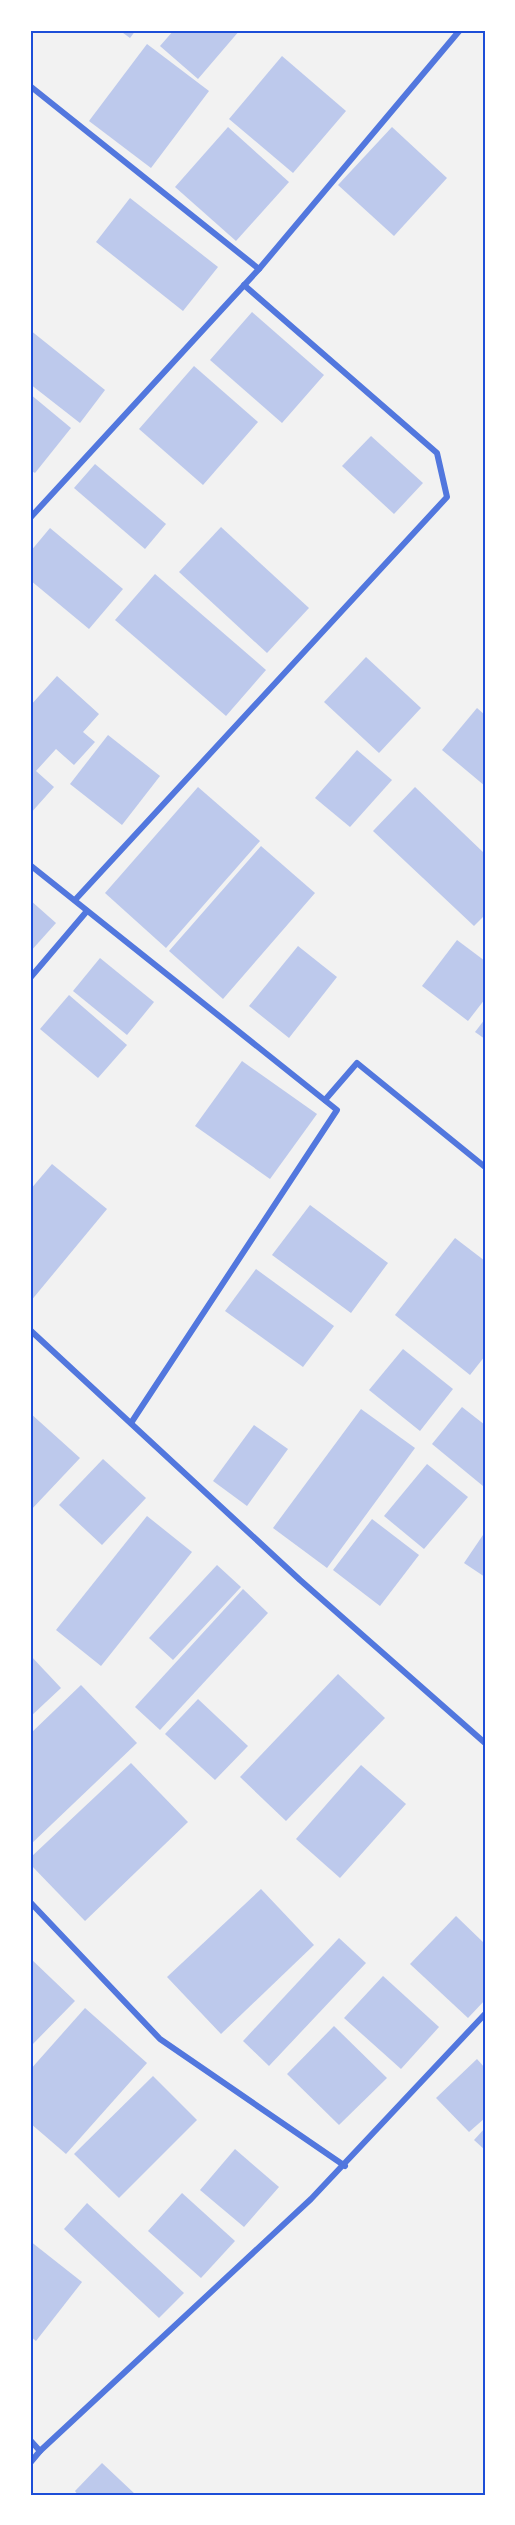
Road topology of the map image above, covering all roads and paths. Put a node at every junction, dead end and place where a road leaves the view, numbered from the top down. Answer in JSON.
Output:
{"nodes":[{"id":1,"x":460,"y":30,"type":"edge"},
{"id":2,"x":30,"y":86,"type":"edge"},
{"id":3,"x":259,"y":269,"type":"junction"},
{"id":4,"x":244,"y":285,"type":"junction"},
{"id":5,"x":30,"y":518,"type":"edge"},
{"id":6,"x":30,"y":865,"type":"edge"},
{"id":7,"x":75,"y":900,"type":"junction"},
{"id":8,"x":87,"y":911,"type":"junction"},
{"id":9,"x":30,"y":978,"type":"edge"},
{"id":10,"x":325,"y":1100,"type":"junction"},
{"id":11,"x":485,"y":1167,"type":"edge"},
{"id":12,"x":30,"y":1330,"type":"edge"},
{"id":13,"x":130,"y":1423,"type":"junction"},
{"id":14,"x":485,"y":1743,"type":"edge"},
{"id":15,"x":30,"y":1902,"type":"edge"},
{"id":16,"x":485,"y":2014,"type":"edge"},
{"id":17,"x":345,"y":2166,"type":"junction"},
{"id":18,"x":30,"y":2440,"type":"edge"},
{"id":19,"x":40,"y":2451,"type":"junction"},
{"id":20,"x":30,"y":2463,"type":"edge"}],
"edges":[{"from":1,"to":3,"type":"street"},
{"from":2,"to":3,"type":"street"},
{"from":3,"to":4,"type":"street"},
{"from":4,"to":5,"type":"street"},
{"from":4,"to":7,"type":"street"},
{"from":6,"to":7,"type":"street"},
{"from":7,"to":8,"type":"street"},
{"from":8,"to":9,"type":"street"},
{"from":8,"to":10,"type":"street"},
{"from":10,"to":11,"type":"street"},
{"from":10,"to":13,"type":"street"},
{"from":12,"to":13,"type":"street"},
{"from":13,"to":14,"type":"street"},
{"from":15,"to":17,"type":"street"},
{"from":16,"to":17,"type":"street"},
{"from":17,"to":19,"type":"street"},
{"from":18,"to":19,"type":"street"},
{"from":19,"to":20,"type":"street"}]}
